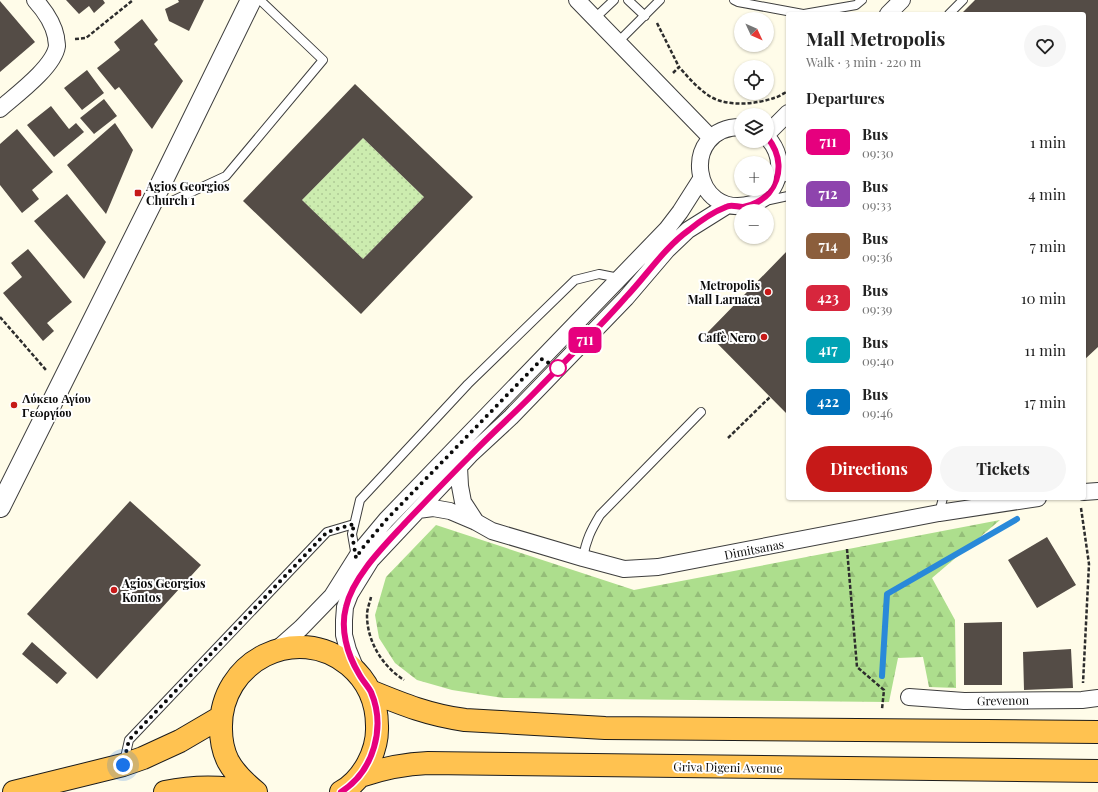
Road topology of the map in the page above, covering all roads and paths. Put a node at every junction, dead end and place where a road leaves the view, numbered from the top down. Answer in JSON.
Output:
{"nodes":[{"id":1,"x":35,"y":0,"type":"edge"},
{"id":2,"x":133,"y":0,"type":"edge"},
{"id":3,"x":251,"y":0,"type":"edge"},
{"id":4,"x":260,"y":0,"type":"edge"},
{"id":5,"x":577,"y":0,"type":"edge"},
{"id":6,"x":614,"y":0,"type":"edge"},
{"id":7,"x":628,"y":0,"type":"edge"},
{"id":8,"x":660,"y":0,"type":"edge"},
{"id":9,"x":734,"y":0,"type":"edge"},
{"id":10,"x":862,"y":0,"type":"edge"},
{"id":11,"x":902,"y":0,"type":"edge"},
{"id":12,"x":963,"y":0,"type":"edge"},
{"id":13,"x":793,"y":12,"type":"edge"},
{"id":14,"x":816,"y":12,"type":"edge"},
{"id":15,"x":890,"y":12,"type":"edge"},
{"id":16,"x":951,"y":12,"type":"edge"},
{"id":17,"x":645,"y":16,"type":"junction"},
{"id":18,"x":653,"y":17,"type":"dead end"},
{"id":19,"x":595,"y":18,"type":"junction"},
{"id":20,"x":618,"y":42,"type":"junction"},
{"id":21,"x":57,"y":43,"type":"junction"},
{"id":22,"x":679,"y":67,"type":"junction"},
{"id":23,"x":660,"y":86,"type":"junction"},
{"id":24,"x":786,"y":92,"type":"edge"},
{"id":25,"x":0,"y":109,"type":"edge"},
{"id":26,"x":786,"y":115,"type":"edge"},
{"id":27,"x":734,"y":127,"type":"edge"},
{"id":28,"x":774,"y":127,"type":"edge"},
{"id":29,"x":711,"y":138,"type":"junction"},
{"id":30,"x":774,"y":147,"type":"edge"},
{"id":31,"x":783,"y":176,"type":"edge"},
{"id":32,"x":701,"y":178,"type":"junction"},
{"id":33,"x":786,"y":196,"type":"edge"},
{"id":34,"x":172,"y":201,"type":"dead end"},
{"id":35,"x":756,"y":203,"type":"junction"},
{"id":36,"x":728,"y":205,"type":"junction"},
{"id":37,"x":619,"y":278,"type":"junction"},
{"id":38,"x":0,"y":317,"type":"edge"},
{"id":39,"x":47,"y":372,"type":"dead end"},
{"id":40,"x":770,"y":397,"type":"dead end"},
{"id":41,"x":701,"y":412,"type":"dead end"},
{"id":42,"x":728,"y":438,"type":"dead end"},
{"id":43,"x":459,"y":467,"type":"junction"},
{"id":44,"x":1098,"y":491,"type":"edge"},
{"id":45,"x":1086,"y":496,"type":"edge"},
{"id":46,"x":1014,"y":500,"type":"edge"},
{"id":47,"x":1082,"y":500,"type":"edge"},
{"id":48,"x":941,"y":506,"type":"edge"},
{"id":49,"x":0,"y":507,"type":"edge"},
{"id":50,"x":418,"y":510,"type":"junction"},
{"id":51,"x":476,"y":522,"type":"junction"},
{"id":52,"x":354,"y":524,"type":"junction"},
{"id":53,"x":846,"y":531,"type":"junction"},
{"id":54,"x":356,"y":558,"type":"junction"},
{"id":55,"x":583,"y":558,"type":"junction"},
{"id":56,"x":372,"y":594,"type":"dead end"},
{"id":57,"x":275,"y":651,"type":"junction"},
{"id":58,"x":358,"y":672,"type":"junction"},
{"id":59,"x":405,"y":681,"type":"dead end"},
{"id":60,"x":370,"y":691,"type":"junction"},
{"id":61,"x":909,"y":697,"type":"dead end"},
{"id":62,"x":1098,"y":698,"type":"edge"},
{"id":63,"x":1082,"y":700,"type":"junction"},
{"id":64,"x":221,"y":717,"type":"junction"},
{"id":65,"x":880,"y":731,"type":"junction"},
{"id":66,"x":1098,"y":732,"type":"edge"},
{"id":67,"x":123,"y":765,"type":"junction"},
{"id":68,"x":1098,"y":771,"type":"edge"},
{"id":69,"x":360,"y":776,"type":"junction"},
{"id":70,"x":14,"y":792,"type":"edge"},
{"id":71,"x":165,"y":792,"type":"edge"},
{"id":72,"x":251,"y":792,"type":"edge"},
{"id":73,"x":256,"y":792,"type":"edge"},
{"id":74,"x":343,"y":792,"type":"edge"}],
"edges":[{"from":1,"to":21,"type":"street"},
{"from":2,"to":21,"type":"path"},
{"from":3,"to":49,"type":"street"},
{"from":4,"to":34,"type":"lane"},
{"from":5,"to":19,"type":"street"},
{"from":6,"to":19,"type":"lane"},
{"from":7,"to":17,"type":"lane"},
{"from":8,"to":17,"type":"lane"},
{"from":9,"to":13,"type":"lane"},
{"from":10,"to":14,"type":"lane"},
{"from":11,"to":15,"type":"street"},
{"from":12,"to":16,"type":"lane"},
{"from":17,"to":20,"type":"lane"},
{"from":18,"to":22,"type":"path"},
{"from":19,"to":20,"type":"street"},
{"from":20,"to":23,"type":"street"},
{"from":21,"to":25,"type":"street"},
{"from":22,"to":23,"type":"path"},
{"from":22,"to":24,"type":"path"},
{"from":23,"to":29,"type":"street"},
{"from":26,"to":28,"type":"street"},
{"from":27,"to":29,"type":"street"},
{"from":29,"to":32,"type":"street"},
{"from":30,"to":31,"type":"street"},
{"from":31,"to":35,"type":"street"},
{"from":32,"to":36,"type":"street"},
{"from":32,"to":37,"type":"street"},
{"from":33,"to":35,"type":"lane"},
{"from":35,"to":36,"type":"street"},
{"from":36,"to":43,"type":"street"},
{"from":37,"to":52,"type":"lane"},
{"from":37,"to":54,"type":"street"},
{"from":38,"to":39,"type":"path"},
{"from":40,"to":42,"type":"path"},
{"from":41,"to":55,"type":"lane"},
{"from":43,"to":50,"type":"street"},
{"from":43,"to":51,"type":"street","name":"Dimitsanas"},
{"from":44,"to":45,"type":"street"},
{"from":46,"to":48,"type":"street","name":"Dimitsanas"},
{"from":47,"to":63,"type":"path"},
{"from":48,"to":53,"type":"street","name":"Dimitsanas"},
{"from":50,"to":51,"type":"street","name":"Dimitsanas"},
{"from":50,"to":58,"type":"street"},
{"from":51,"to":55,"type":"street","name":"Dimitsanas"},
{"from":52,"to":54,"type":"lane"},
{"from":52,"to":67,"type":"lane"},
{"from":53,"to":55,"type":"street","name":"Dimitsanas"},
{"from":53,"to":65,"type":"path"},
{"from":54,"to":57,"type":"street"},
{"from":56,"to":59,"type":"path"},
{"from":57,"to":58,"type":"highway","name":"Griva Digeni Avenue"},
{"from":57,"to":64,"type":"highway","name":"Griva Digeni Avenue"},
{"from":58,"to":60,"type":"highway","name":"Griva Digeni Avenue"},
{"from":60,"to":65,"type":"highway"},
{"from":60,"to":69,"type":"highway","name":"Griva Digeni Avenue"},
{"from":61,"to":63,"type":"street","name":"Grevenon"},
{"from":62,"to":63,"type":"street","name":"Grevenon"},
{"from":64,"to":67,"type":"highway"},
{"from":64,"to":73,"type":"highway","name":"Griva Digeni Avenue"},
{"from":65,"to":66,"type":"highway"},
{"from":67,"to":70,"type":"highway"},
{"from":68,"to":69,"type":"highway","name":"Griva Digeni Avenue"},
{"from":69,"to":74,"type":"highway","name":"Griva Digeni Avenue"},
{"from":71,"to":72,"type":"highway"}]}
